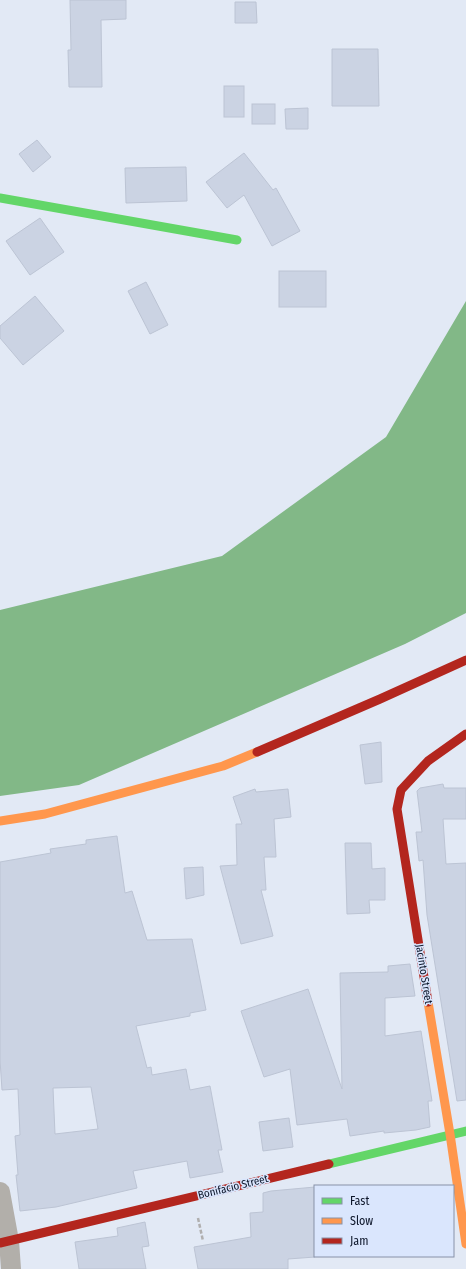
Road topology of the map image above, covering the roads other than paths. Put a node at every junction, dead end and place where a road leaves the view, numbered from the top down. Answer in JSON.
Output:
{"nodes":[{"id":1,"x":0,"y":198,"type":"edge"},
{"id":2,"x":236,"y":240,"type":"dead end"},
{"id":3,"x":466,"y":660,"type":"edge"},
{"id":4,"x":466,"y":734,"type":"edge"},
{"id":5,"x":0,"y":822,"type":"edge"},
{"id":6,"x":466,"y":1131,"type":"edge"},
{"id":7,"x":450,"y":1134,"type":"junction"},
{"id":8,"x":0,"y":1192,"type":"edge"},
{"id":9,"x":4,"y":1242,"type":"edge"},
{"id":10,"x":466,"y":1244,"type":"edge"},
{"id":11,"x":11,"y":1269,"type":"edge"}],
"edges":[{"from":1,"to":2,"type":"street"},
{"from":3,"to":5,"type":"street"},
{"from":4,"to":7,"type":"street","name":"Jacinto Street"},
{"from":6,"to":7,"type":"street","name":"Bonifacio Street"},
{"from":7,"to":9,"type":"street","name":"Bonifacio Street"},
{"from":7,"to":10,"type":"street","name":"Jacinto Street"},
{"from":8,"to":9,"type":"street"},
{"from":9,"to":11,"type":"street"}]}
